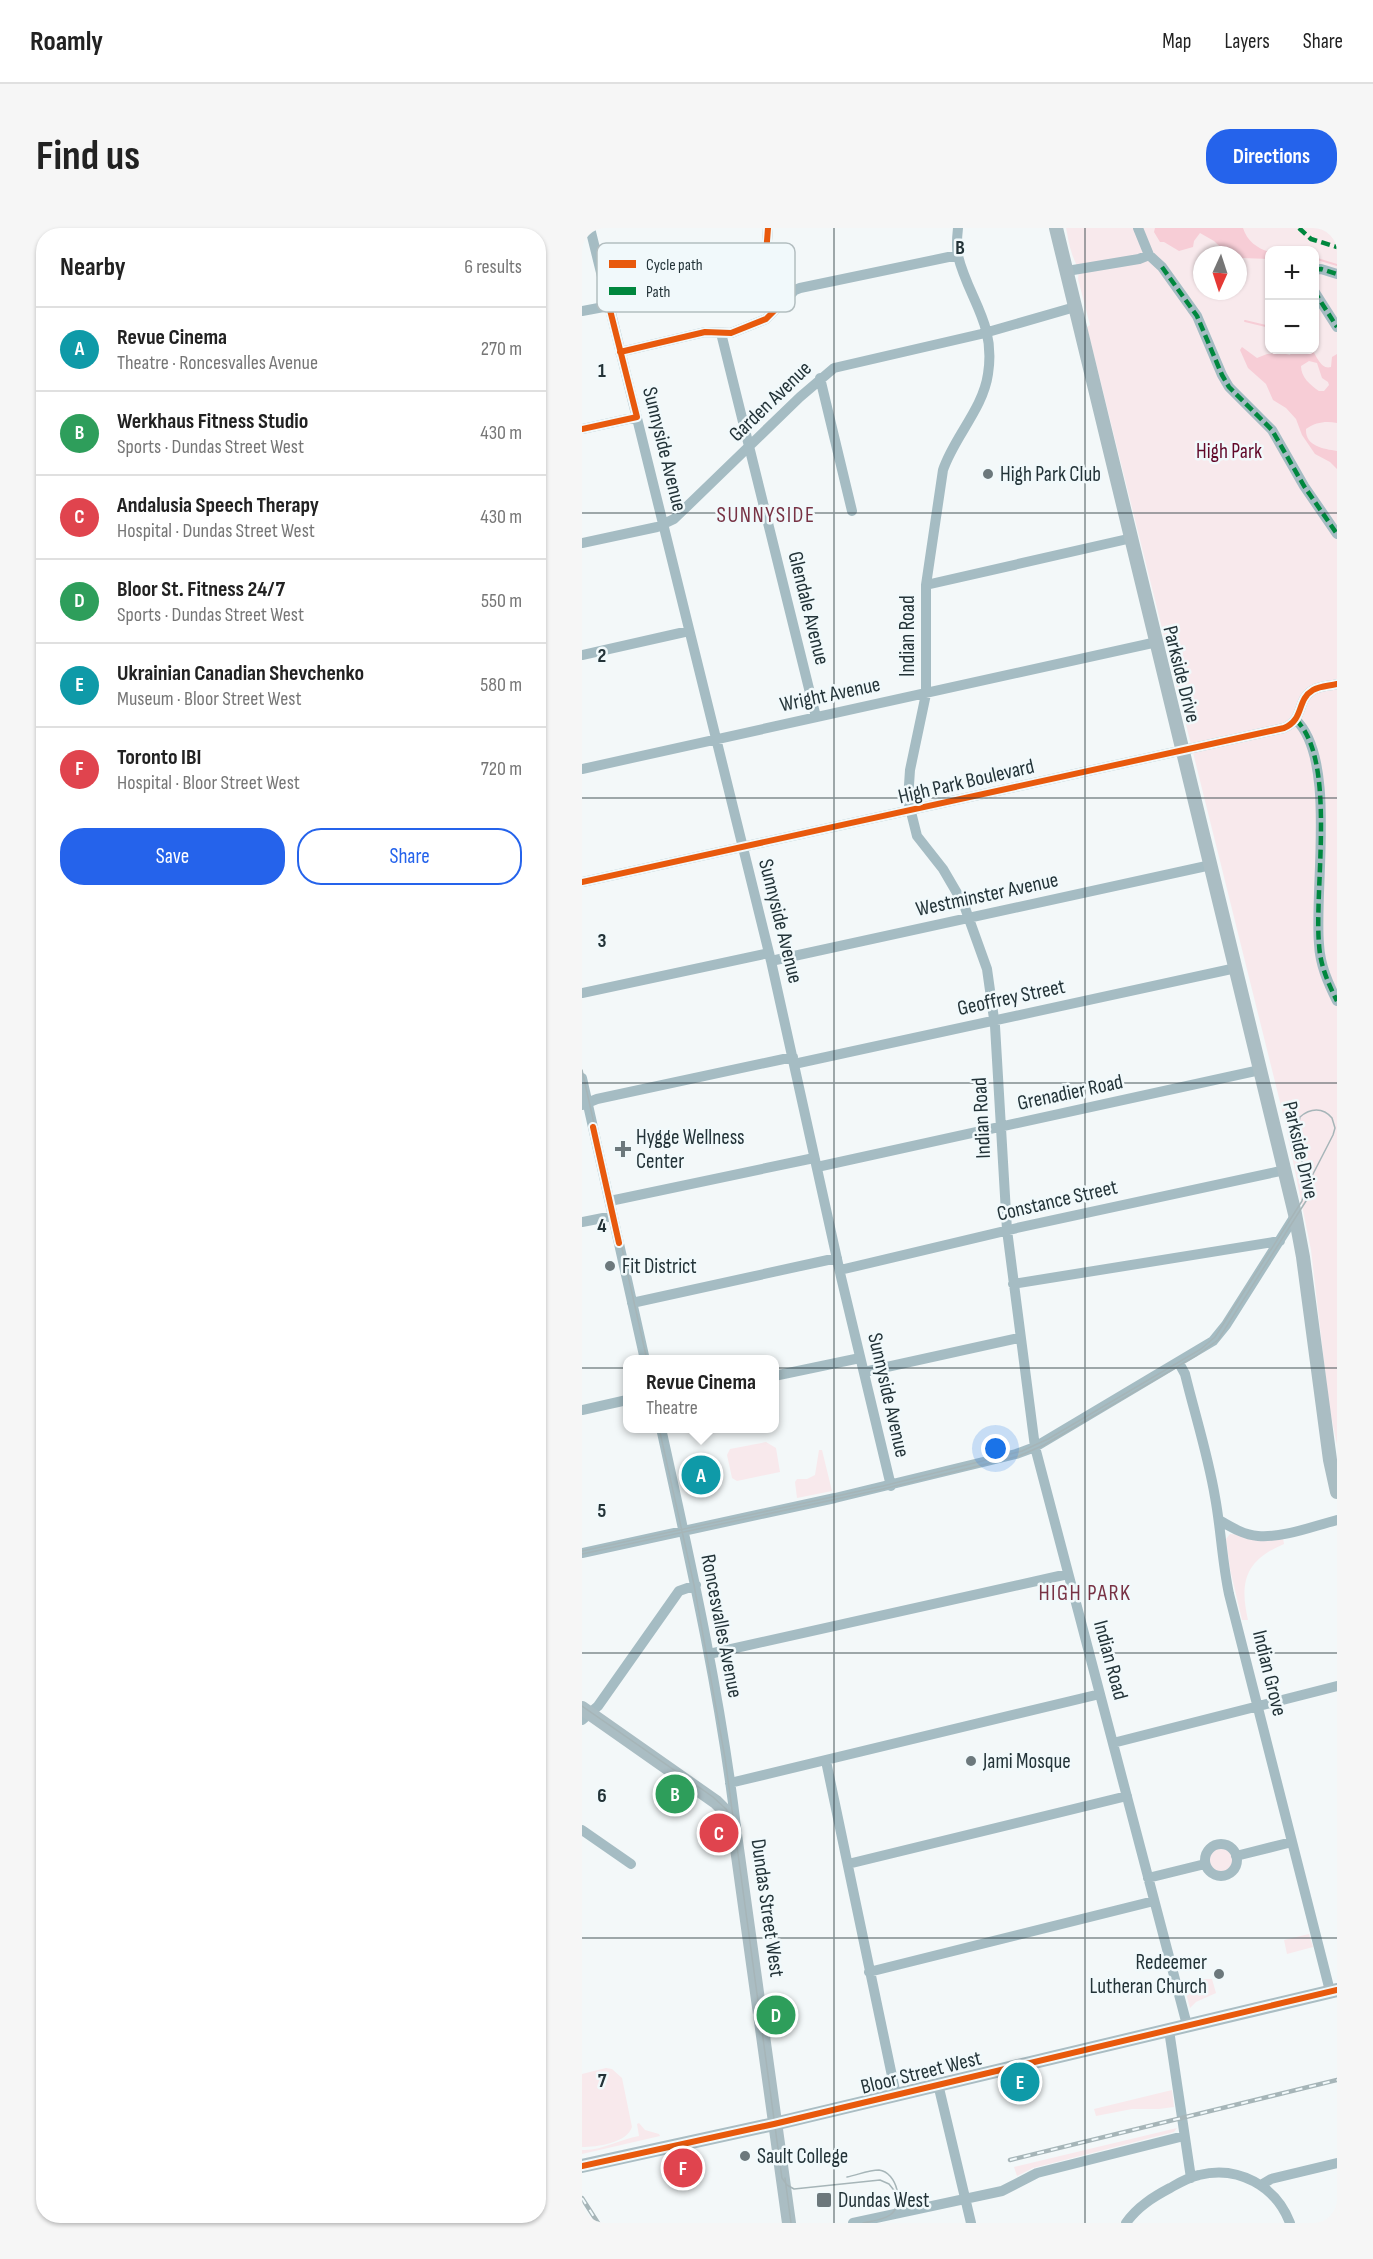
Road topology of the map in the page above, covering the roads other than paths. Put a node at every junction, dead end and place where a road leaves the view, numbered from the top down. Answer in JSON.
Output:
{"nodes":[{"id":1,"x":590,"y":228,"type":"edge"},
{"id":2,"x":768,"y":228,"type":"edge"},
{"id":3,"x":958,"y":228,"type":"edge"},
{"id":4,"x":1056,"y":228,"type":"edge"},
{"id":5,"x":1138,"y":228,"type":"edge"},
{"id":6,"x":767,"y":243,"type":"edge"},
{"id":7,"x":958,"y":255,"type":"junction"},
{"id":8,"x":1149,"y":255,"type":"junction"},
{"id":9,"x":597,"y":257,"type":"edge"},
{"id":10,"x":1319,"y":269,"type":"edge"},
{"id":11,"x":1067,"y":271,"type":"junction"},
{"id":12,"x":1337,"y":273,"type":"edge"},
{"id":13,"x":795,"y":290,"type":"edge"},
{"id":14,"x":1319,"y":299,"type":"edge"},
{"id":15,"x":1075,"y":307,"type":"junction"},
{"id":16,"x":597,"y":308,"type":"edge"},
{"id":17,"x":582,"y":311,"type":"edge"},
{"id":18,"x":610,"y":312,"type":"edge"},
{"id":19,"x":773,"y":312,"type":"edge"},
{"id":20,"x":1337,"y":327,"type":"edge"},
{"id":21,"x":988,"y":332,"type":"junction"},
{"id":22,"x":721,"y":333,"type":"junction"},
{"id":23,"x":620,"y":352,"type":"junction"},
{"id":24,"x":820,"y":378,"type":"junction"},
{"id":25,"x":637,"y":417,"type":"junction"},
{"id":26,"x":582,"y":429,"type":"edge"},
{"id":27,"x":749,"y":447,"type":"junction"},
{"id":28,"x":852,"y":511,"type":"dead end"},
{"id":29,"x":663,"y":524,"type":"junction"},
{"id":30,"x":1337,"y":534,"type":"edge"},
{"id":31,"x":1132,"y":538,"type":"junction"},
{"id":32,"x":582,"y":543,"type":"edge"},
{"id":33,"x":926,"y":585,"type":"junction"},
{"id":34,"x":689,"y":631,"type":"junction"},
{"id":35,"x":1157,"y":642,"type":"junction"},
{"id":36,"x":582,"y":655,"type":"edge"},
{"id":37,"x":1337,"y":684,"type":"edge"},
{"id":38,"x":926,"y":694,"type":"junction"},
{"id":39,"x":816,"y":717,"type":"junction"},
{"id":40,"x":1296,"y":720,"type":"junction"},
{"id":41,"x":716,"y":739,"type":"junction"},
{"id":42,"x":1183,"y":750,"type":"junction"},
{"id":43,"x":582,"y":769,"type":"edge"},
{"id":44,"x":910,"y":810,"type":"junction"},
{"id":45,"x":743,"y":846,"type":"junction"},
{"id":46,"x":1211,"y":865,"type":"junction"},
{"id":47,"x":582,"y":882,"type":"edge"},
{"id":48,"x":970,"y":918,"type":"junction"},
{"id":49,"x":770,"y":957,"type":"junction"},
{"id":50,"x":1236,"y":968,"type":"junction"},
{"id":51,"x":582,"y":993,"type":"edge"},
{"id":52,"x":1337,"y":1001,"type":"edge"},
{"id":53,"x":995,"y":1020,"type":"junction"},
{"id":54,"x":794,"y":1060,"type":"junction"},
{"id":55,"x":1260,"y":1070,"type":"junction"},
{"id":56,"x":582,"y":1078,"type":"edge"},
{"id":57,"x":585,"y":1104,"type":"edge"},
{"id":58,"x":1001,"y":1127,"type":"junction"},
{"id":59,"x":816,"y":1163,"type":"junction"},
{"id":60,"x":1285,"y":1170,"type":"junction"},
{"id":61,"x":610,"y":1201,"type":"junction"},
{"id":62,"x":613,"y":1216,"type":"junction"},
{"id":63,"x":1295,"y":1216,"type":"junction"},
{"id":64,"x":582,"y":1222,"type":"edge"},
{"id":65,"x":1007,"y":1230,"type":"junction"},
{"id":66,"x":1280,"y":1241,"type":"junction"},
{"id":67,"x":837,"y":1258,"type":"junction"},
{"id":68,"x":840,"y":1270,"type":"junction"},
{"id":69,"x":1013,"y":1284,"type":"junction"},
{"id":70,"x":632,"y":1302,"type":"junction"},
{"id":71,"x":1019,"y":1338,"type":"junction"},
{"id":72,"x":644,"y":1355,"type":"edge"},
{"id":73,"x":860,"y":1358,"type":"junction"},
{"id":74,"x":1179,"y":1363,"type":"junction"},
{"id":75,"x":864,"y":1372,"type":"junction"},
{"id":76,"x":779,"y":1375,"type":"edge"},
{"id":77,"x":623,"y":1401,"type":"edge"},
{"id":78,"x":582,"y":1410,"type":"edge"},
{"id":79,"x":662,"y":1433,"type":"edge"},
{"id":80,"x":1035,"y":1447,"type":"junction"},
{"id":81,"x":891,"y":1486,"type":"junction"},
{"id":82,"x":1337,"y":1492,"type":"edge"},
{"id":83,"x":1337,"y":1520,"type":"edge"},
{"id":84,"x":1219,"y":1521,"type":"junction"},
{"id":85,"x":684,"y":1531,"type":"junction"},
{"id":86,"x":582,"y":1552,"type":"edge"},
{"id":87,"x":1068,"y":1574,"type":"junction"},
{"id":88,"x":696,"y":1585,"type":"junction"},
{"id":89,"x":709,"y":1654,"type":"junction"},
{"id":90,"x":1337,"y":1686,"type":"edge"},
{"id":91,"x":1100,"y":1694,"type":"junction"},
{"id":92,"x":1258,"y":1707,"type":"junction"},
{"id":93,"x":585,"y":1714,"type":"edge"},
{"id":94,"x":1113,"y":1743,"type":"junction"},
{"id":95,"x":826,"y":1761,"type":"junction"},
{"id":96,"x":730,"y":1783,"type":"junction"},
{"id":97,"x":1127,"y":1796,"type":"junction"},
{"id":98,"x":582,"y":1830,"type":"edge"},
{"id":99,"x":737,"y":1833,"type":"junction"},
{"id":100,"x":1292,"y":1842,"type":"junction"},
{"id":101,"x":1236,"y":1856,"type":"junction"},
{"id":102,"x":631,"y":1864,"type":"dead end"},
{"id":103,"x":848,"y":1864,"type":"junction"},
{"id":104,"x":1205,"y":1864,"type":"junction"},
{"id":105,"x":1149,"y":1878,"type":"junction"},
{"id":106,"x":1154,"y":1901,"type":"junction"},
{"id":107,"x":869,"y":1971,"type":"junction"},
{"id":108,"x":1333,"y":1990,"type":"edge"},
{"id":109,"x":1187,"y":2025,"type":"junction"},
{"id":110,"x":1169,"y":2030,"type":"junction"},
{"id":111,"x":938,"y":2084,"type":"junction"},
{"id":112,"x":896,"y":2095,"type":"junction"},
{"id":113,"x":775,"y":2124,"type":"junction"},
{"id":114,"x":1184,"y":2136,"type":"junction"},
{"id":115,"x":1337,"y":2163,"type":"edge"},
{"id":116,"x":582,"y":2166,"type":"edge"},
{"id":117,"x":1191,"y":2178,"type":"junction"},
{"id":118,"x":1261,"y":2185,"type":"junction"},
{"id":119,"x":965,"y":2200,"type":"junction"},
{"id":120,"x":789,"y":2223,"type":"edge"},
{"id":121,"x":853,"y":2223,"type":"edge"},
{"id":122,"x":971,"y":2223,"type":"edge"},
{"id":123,"x":1126,"y":2223,"type":"edge"},
{"id":124,"x":1290,"y":2223,"type":"edge"}],
"edges":[{"from":1,"to":9,"type":"street","name":"Sunnyside Avenue"},
{"from":2,"to":6,"type":"street"},
{"from":3,"to":7,"type":"street","name":"Indian Road"},
{"from":4,"to":11,"type":"main road","name":"Parkside Drive"},
{"from":5,"to":8,"type":"street"},
{"from":7,"to":13,"type":"street"},
{"from":7,"to":21,"type":"street","name":"Indian Road"},
{"from":8,"to":11,"type":"street"},
{"from":8,"to":30,"type":"street"},
{"from":10,"to":12,"type":"street"},
{"from":11,"to":15,"type":"main road","name":"Parkside Drive"},
{"from":14,"to":20,"type":"street"},
{"from":15,"to":21,"type":"street","name":"Garden Avenue"},
{"from":15,"to":31,"type":"main road","name":"Parkside Drive"},
{"from":16,"to":17,"type":"street"},
{"from":18,"to":23,"type":"street","name":"Sunnyside Avenue"},
{"from":19,"to":22,"type":"street"},
{"from":21,"to":24,"type":"street","name":"Garden Avenue"},
{"from":21,"to":33,"type":"street","name":"Indian Road"},
{"from":22,"to":23,"type":"street"},
{"from":22,"to":27,"type":"street","name":"Glendale Avenue"},
{"from":23,"to":25,"type":"street","name":"Sunnyside Avenue"},
{"from":24,"to":27,"type":"street","name":"Garden Avenue"},
{"from":24,"to":28,"type":"street"},
{"from":25,"to":26,"type":"street"},
{"from":25,"to":29,"type":"street","name":"Sunnyside Avenue"},
{"from":27,"to":29,"type":"street","name":"Garden Avenue"},
{"from":27,"to":39,"type":"street","name":"Glendale Avenue"},
{"from":29,"to":32,"type":"street","name":"Garden Avenue"},
{"from":29,"to":34,"type":"street","name":"Sunnyside Avenue"},
{"from":31,"to":33,"type":"street"},
{"from":31,"to":35,"type":"main road","name":"Parkside Drive"},
{"from":33,"to":38,"type":"street","name":"Indian Road"},
{"from":34,"to":36,"type":"street"},
{"from":34,"to":41,"type":"street","name":"Sunnyside Avenue"},
{"from":35,"to":38,"type":"street","name":"Wright Avenue"},
{"from":35,"to":42,"type":"main road","name":"Parkside Drive"},
{"from":37,"to":40,"type":"street"},
{"from":38,"to":39,"type":"street","name":"Wright Avenue"},
{"from":38,"to":44,"type":"street","name":"Indian Road"},
{"from":39,"to":41,"type":"street","name":"Wright Avenue"},
{"from":40,"to":42,"type":"street","name":"High Park Boulevard"},
{"from":40,"to":52,"type":"street"},
{"from":41,"to":43,"type":"street","name":"Wright Avenue"},
{"from":41,"to":45,"type":"street","name":"Sunnyside Avenue"},
{"from":42,"to":44,"type":"street","name":"High Park Boulevard"},
{"from":42,"to":46,"type":"main road","name":"Parkside Drive"},
{"from":44,"to":45,"type":"street","name":"High Park Boulevard"},
{"from":44,"to":48,"type":"street","name":"Indian Road"},
{"from":45,"to":47,"type":"street","name":"High Park Boulevard"},
{"from":45,"to":49,"type":"street","name":"Sunnyside Avenue"},
{"from":46,"to":48,"type":"street","name":"Westminster Avenue"},
{"from":46,"to":50,"type":"main road","name":"Parkside Drive"},
{"from":48,"to":49,"type":"street","name":"Westminster Avenue"},
{"from":48,"to":53,"type":"street","name":"Indian Road"},
{"from":49,"to":51,"type":"street","name":"Westminster Avenue"},
{"from":49,"to":54,"type":"street","name":"Sunnyside Avenue"},
{"from":50,"to":53,"type":"street","name":"Geoffrey Street"},
{"from":50,"to":55,"type":"main road","name":"Parkside Drive"},
{"from":53,"to":54,"type":"street","name":"Geoffrey Street"},
{"from":53,"to":58,"type":"street","name":"Indian Road"},
{"from":54,"to":57,"type":"street","name":"Geoffrey Street"},
{"from":54,"to":59,"type":"street","name":"Sunnyside Avenue"},
{"from":55,"to":58,"type":"street","name":"Grenadier Road"},
{"from":55,"to":60,"type":"main road","name":"Parkside Drive"},
{"from":56,"to":57,"type":"street"},
{"from":57,"to":61,"type":"street"},
{"from":58,"to":59,"type":"street","name":"Grenadier Road"},
{"from":58,"to":65,"type":"street","name":"Indian Road"},
{"from":59,"to":61,"type":"street","name":"Grenadier Road"},
{"from":59,"to":67,"type":"street","name":"Sunnyside Avenue"},
{"from":60,"to":63,"type":"main road","name":"Parkside Drive"},
{"from":60,"to":65,"type":"street","name":"Constance Street"},
{"from":61,"to":62,"type":"street"},
{"from":62,"to":64,"type":"street"},
{"from":62,"to":70,"type":"street"},
{"from":63,"to":66,"type":"street"},
{"from":63,"to":82,"type":"main road","name":"Parkside Drive"},
{"from":65,"to":68,"type":"street","name":"Constance Street"},
{"from":65,"to":69,"type":"street","name":"Indian Road"},
{"from":66,"to":69,"type":"street"},
{"from":66,"to":74,"type":"street"},
{"from":67,"to":68,"type":"street","name":"Sunnyside Avenue"},
{"from":67,"to":70,"type":"street"},
{"from":68,"to":73,"type":"street","name":"Sunnyside Avenue"},
{"from":69,"to":71,"type":"street","name":"Indian Road"},
{"from":70,"to":72,"type":"street"},
{"from":71,"to":75,"type":"street"},
{"from":71,"to":80,"type":"street","name":"Indian Road"},
{"from":73,"to":75,"type":"street","name":"Sunnyside Avenue"},
{"from":73,"to":76,"type":"street"},
{"from":74,"to":80,"type":"street"},
{"from":74,"to":84,"type":"street","name":"Indian Grove"},
{"from":75,"to":81,"type":"street","name":"Sunnyside Avenue"},
{"from":77,"to":78,"type":"street"},
{"from":79,"to":85,"type":"street","name":"Roncesvalles Avenue"},
{"from":80,"to":81,"type":"street"},
{"from":80,"to":87,"type":"street","name":"Indian Road"},
{"from":81,"to":85,"type":"street"},
{"from":83,"to":84,"type":"street"},
{"from":84,"to":92,"type":"street","name":"Indian Grove"},
{"from":85,"to":86,"type":"street"},
{"from":85,"to":88,"type":"street","name":"Roncesvalles Avenue"},
{"from":87,"to":89,"type":"street"},
{"from":87,"to":91,"type":"street","name":"Indian Road"},
{"from":88,"to":89,"type":"street","name":"Roncesvalles Avenue"},
{"from":88,"to":93,"type":"street"},
{"from":89,"to":96,"type":"street","name":"Roncesvalles Avenue"},
{"from":90,"to":92,"type":"street"},
{"from":91,"to":94,"type":"street","name":"Indian Road"},
{"from":91,"to":95,"type":"street"},
{"from":92,"to":94,"type":"street"},
{"from":92,"to":100,"type":"street","name":"Indian Grove"},
{"from":93,"to":99,"type":"main road","name":"Dundas Street West"},
{"from":94,"to":97,"type":"street","name":"Indian Road"},
{"from":95,"to":96,"type":"street"},
{"from":95,"to":103,"type":"street"},
{"from":96,"to":99,"type":"street","name":"Roncesvalles Avenue"},
{"from":97,"to":103,"type":"street"},
{"from":97,"to":105,"type":"street","name":"Indian Road"},
{"from":98,"to":102,"type":"street"},
{"from":99,"to":113,"type":"main road","name":"Dundas Street West"},
{"from":100,"to":101,"type":"street"},
{"from":100,"to":108,"type":"street","name":"Indian Grove"},
{"from":101,"to":104,"type":"street"},
{"from":101,"to":104,"type":"street"},
{"from":103,"to":107,"type":"street"},
{"from":104,"to":105,"type":"street"},
{"from":105,"to":106,"type":"street","name":"Indian Road"},
{"from":106,"to":107,"type":"street"},
{"from":106,"to":109,"type":"street","name":"Indian Road"},
{"from":107,"to":112,"type":"street"},
{"from":108,"to":109,"type":"main road","name":"Bloor Street West"},
{"from":109,"to":110,"type":"main road","name":"Bloor Street West"},
{"from":110,"to":111,"type":"main road","name":"Bloor Street West"},
{"from":110,"to":114,"type":"street"},
{"from":111,"to":112,"type":"main road","name":"Bloor Street West"},
{"from":111,"to":119,"type":"street"},
{"from":112,"to":113,"type":"main road","name":"Bloor Street West"},
{"from":113,"to":116,"type":"main road","name":"Bloor Street West"},
{"from":113,"to":120,"type":"main road","name":"Dundas Street West"},
{"from":114,"to":117,"type":"street"},
{"from":114,"to":119,"type":"street"},
{"from":115,"to":118,"type":"street"},
{"from":117,"to":118,"type":"street"},
{"from":117,"to":123,"type":"street"},
{"from":118,"to":124,"type":"street"},
{"from":119,"to":121,"type":"street"},
{"from":119,"to":122,"type":"street"}]}
